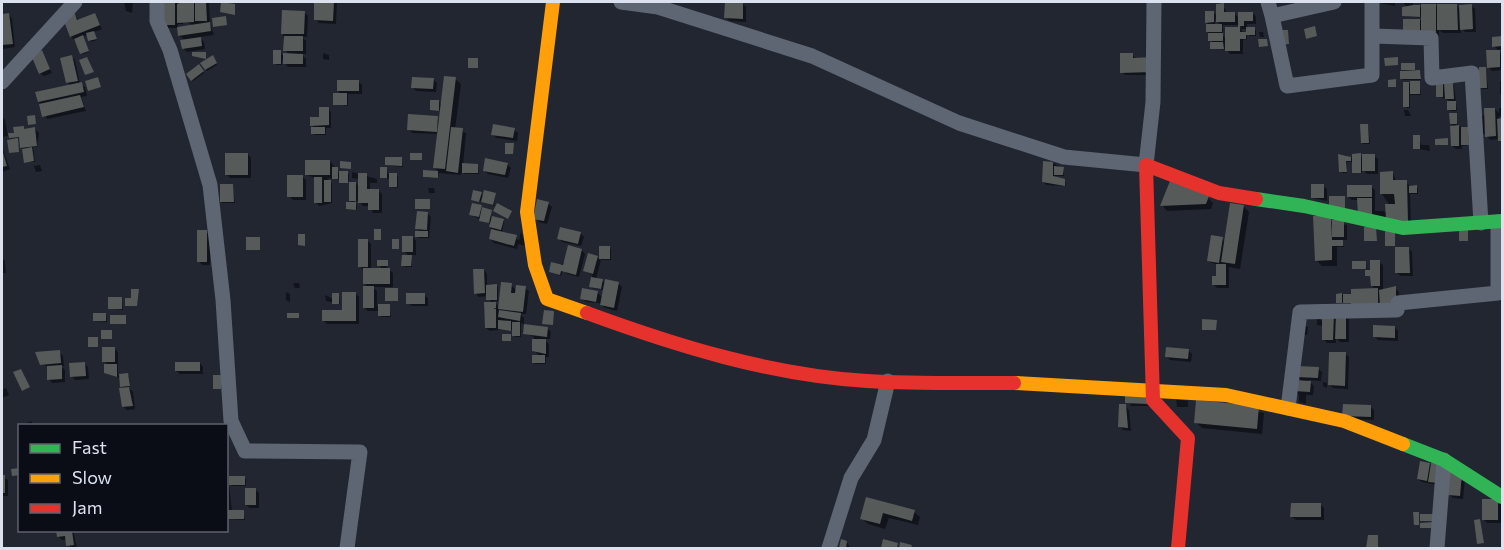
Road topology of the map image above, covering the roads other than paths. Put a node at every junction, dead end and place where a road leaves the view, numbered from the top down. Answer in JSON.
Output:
{"nodes":[{"id":1,"x":75,"y":2,"type":"edge"},
{"id":2,"x":157,"y":2,"type":"edge"},
{"id":3,"x":554,"y":2,"type":"edge"},
{"id":4,"x":621,"y":2,"type":"edge"},
{"id":5,"x":1154,"y":2,"type":"edge"},
{"id":6,"x":1334,"y":2,"type":"edge"},
{"id":7,"x":1372,"y":2,"type":"edge"},
{"id":8,"x":1270,"y":9,"type":"edge"},
{"id":9,"x":1373,"y":36,"type":"junction"},
{"id":10,"x":2,"y":82,"type":"edge"},
{"id":11,"x":1146,"y":165,"type":"junction"},
{"id":12,"x":1500,"y":221,"type":"edge"},
{"id":13,"x":1481,"y":223,"type":"junction"},
{"id":14,"x":888,"y":381,"type":"junction"},
{"id":15,"x":1154,"y":388,"type":"junction"},
{"id":16,"x":1288,"y":408,"type":"junction"},
{"id":17,"x":1444,"y":460,"type":"junction"},
{"id":18,"x":1503,"y":498,"type":"edge"},
{"id":19,"x":347,"y":549,"type":"edge"},
{"id":20,"x":829,"y":549,"type":"edge"},
{"id":21,"x":1178,"y":549,"type":"edge"},
{"id":22,"x":1437,"y":549,"type":"edge"}],
"edges":[{"from":1,"to":10,"type":"street"},
{"from":2,"to":19,"type":"street"},
{"from":3,"to":14,"type":"street"},
{"from":4,"to":11,"type":"street"},
{"from":5,"to":11,"type":"street"},
{"from":6,"to":8,"type":"street"},
{"from":7,"to":9,"type":"street"},
{"from":8,"to":9,"type":"street"},
{"from":9,"to":13,"type":"street"},
{"from":11,"to":13,"type":"street"},
{"from":11,"to":15,"type":"street"},
{"from":12,"to":13,"type":"street"},
{"from":12,"to":16,"type":"street"},
{"from":14,"to":15,"type":"street"},
{"from":14,"to":20,"type":"street"},
{"from":15,"to":16,"type":"street"},
{"from":15,"to":21,"type":"street"},
{"from":16,"to":17,"type":"street"},
{"from":17,"to":18,"type":"street"},
{"from":17,"to":22,"type":"street"}]}
